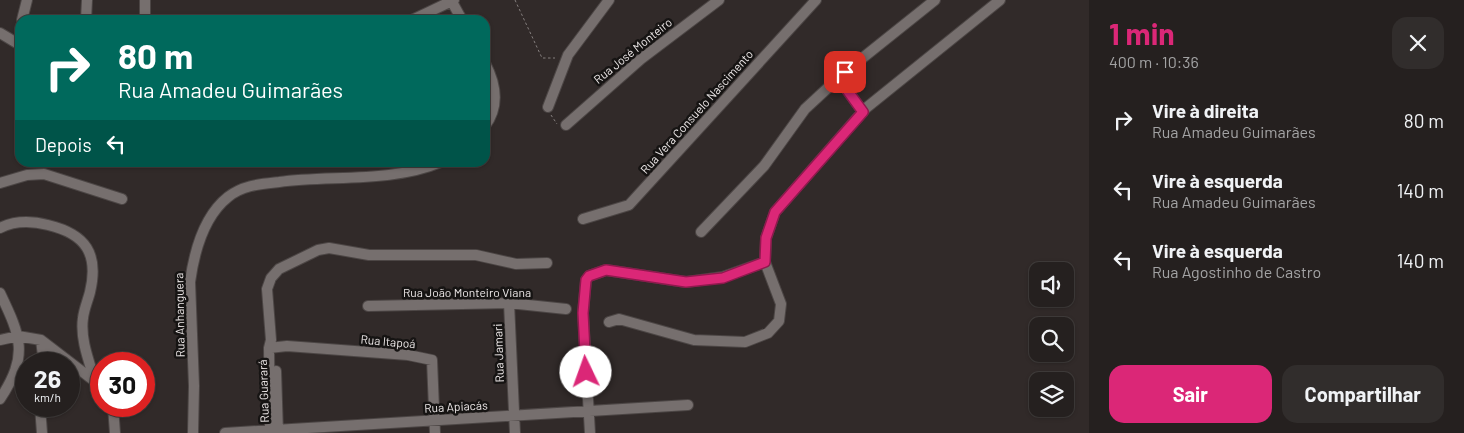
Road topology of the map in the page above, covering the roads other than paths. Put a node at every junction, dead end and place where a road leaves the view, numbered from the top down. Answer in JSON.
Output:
{"nodes":[{"id":1,"x":27,"y":0,"type":"edge"},
{"id":2,"x":87,"y":0,"type":"edge"},
{"id":3,"x":145,"y":0,"type":"edge"},
{"id":4,"x":452,"y":0,"type":"edge"},
{"id":5,"x":609,"y":0,"type":"edge"},
{"id":6,"x":719,"y":0,"type":"edge"},
{"id":7,"x":816,"y":0,"type":"edge"},
{"id":8,"x":935,"y":0,"type":"edge"},
{"id":9,"x":1000,"y":0,"type":"edge"},
{"id":10,"x":23,"y":15,"type":"edge"},
{"id":11,"x":86,"y":15,"type":"edge"},
{"id":12,"x":145,"y":15,"type":"edge"},
{"id":13,"x":422,"y":15,"type":"edge"},
{"id":14,"x":460,"y":15,"type":"edge"},
{"id":15,"x":0,"y":33,"type":"edge"},
{"id":16,"x":15,"y":42,"type":"edge"},
{"id":17,"x":842,"y":74,"type":"junction"},
{"id":18,"x":490,"y":81,"type":"edge"},
{"id":19,"x":548,"y":107,"type":"road end"},
{"id":20,"x":863,"y":112,"type":"junction"},
{"id":21,"x":490,"y":119,"type":"edge"},
{"id":22,"x":566,"y":125,"type":"road end"},
{"id":23,"x":429,"y":167,"type":"edge"},
{"id":24,"x":0,"y":183,"type":"edge"},
{"id":25,"x":122,"y":199,"type":"dead end"},
{"id":26,"x":583,"y":219,"type":"dead end"},
{"id":27,"x":0,"y":228,"type":"edge"},
{"id":28,"x":701,"y":232,"type":"dead end"},
{"id":29,"x":765,"y":262,"type":"junction"},
{"id":30,"x":547,"y":263,"type":"dead end"},
{"id":31,"x":0,"y":293,"type":"edge"},
{"id":32,"x":509,"y":303,"type":"junction"},
{"id":33,"x":368,"y":306,"type":"dead end"},
{"id":34,"x":566,"y":309,"type":"dead end"},
{"id":35,"x":609,"y":322,"type":"dead end"},
{"id":36,"x":18,"y":336,"type":"junction"},
{"id":37,"x":0,"y":340,"type":"edge"},
{"id":38,"x":41,"y":340,"type":"junction"},
{"id":39,"x":272,"y":345,"type":"junction"},
{"id":40,"x":42,"y":352,"type":"edge"},
{"id":41,"x":90,"y":361,"type":"edge"},
{"id":42,"x":90,"y":378,"type":"edge"},
{"id":43,"x":0,"y":399,"type":"edge"},
{"id":44,"x":688,"y":405,"type":"dead end"},
{"id":45,"x":589,"y":411,"type":"junction"},
{"id":46,"x":514,"y":416,"type":"junction"},
{"id":47,"x":41,"y":417,"type":"edge"},
{"id":48,"x":114,"y":417,"type":"edge"},
{"id":49,"x":435,"y":420,"type":"junction"},
{"id":50,"x":351,"y":429,"type":"edge"},
{"id":51,"x":362,"y":429,"type":"edge"},
{"id":52,"x":274,"y":432,"type":"edge"},
{"id":53,"x":42,"y":433,"type":"edge"},
{"id":54,"x":115,"y":433,"type":"edge"},
{"id":55,"x":193,"y":433,"type":"edge"},
{"id":56,"x":225,"y":433,"type":"edge"},
{"id":57,"x":435,"y":433,"type":"edge"},
{"id":58,"x":515,"y":433,"type":"edge"},
{"id":59,"x":590,"y":433,"type":"edge"}],
"edges":[{"from":1,"to":10,"type":"street"},
{"from":2,"to":11,"type":"street"},
{"from":3,"to":12,"type":"street"},
{"from":4,"to":13,"type":"street"},
{"from":4,"to":14,"type":"street"},
{"from":5,"to":19,"type":"street"},
{"from":6,"to":22,"type":"street","name":"Rua José Monteiro"},
{"from":7,"to":26,"type":"street","name":"Rua Vera Consuelo Nascimento"},
{"from":8,"to":17,"type":"street"},
{"from":9,"to":20,"type":"street"},
{"from":15,"to":16,"type":"street"},
{"from":17,"to":20,"type":"street"},
{"from":17,"to":28,"type":"street"},
{"from":18,"to":21,"type":"street"},
{"from":20,"to":29,"type":"street"},
{"from":23,"to":55,"type":"street","name":"Rua Anhanguera"},
{"from":24,"to":25,"type":"street"},
{"from":27,"to":41,"type":"street"},
{"from":29,"to":35,"type":"street"},
{"from":29,"to":45,"type":"street"},
{"from":30,"to":39,"type":"street","name":"Rua Guarará"},
{"from":31,"to":36,"type":"street"},
{"from":32,"to":33,"type":"street","name":"Rua João Monteiro Viana"},
{"from":32,"to":34,"type":"street","name":"Rua João Monteiro Viana"},
{"from":32,"to":46,"type":"street","name":"Rua Jamari"},
{"from":36,"to":37,"type":"street"},
{"from":36,"to":38,"type":"street"},
{"from":36,"to":43,"type":"street"},
{"from":38,"to":40,"type":"street"},
{"from":38,"to":42,"type":"street"},
{"from":39,"to":49,"type":"street","name":"Rua Itapoá"},
{"from":39,"to":52,"type":"street","name":"Rua Guarará"},
{"from":44,"to":45,"type":"street","name":"Rua Apiacás"},
{"from":45,"to":46,"type":"street","name":"Rua Apiacás"},
{"from":45,"to":59,"type":"street"},
{"from":46,"to":49,"type":"street","name":"Rua Apiacás"},
{"from":46,"to":58,"type":"street","name":"Rua Jamari"},
{"from":47,"to":53,"type":"street"},
{"from":48,"to":54,"type":"street"},
{"from":49,"to":51,"type":"street","name":"Rua Apiacás"},
{"from":49,"to":57,"type":"street","name":"Rua Itapoá"},
{"from":50,"to":51,"type":"street","name":"Rua Apiacás"},
{"from":50,"to":52,"type":"street","name":"Rua Apiacás"},
{"from":52,"to":56,"type":"street","name":"Rua Apiacás"}]}
